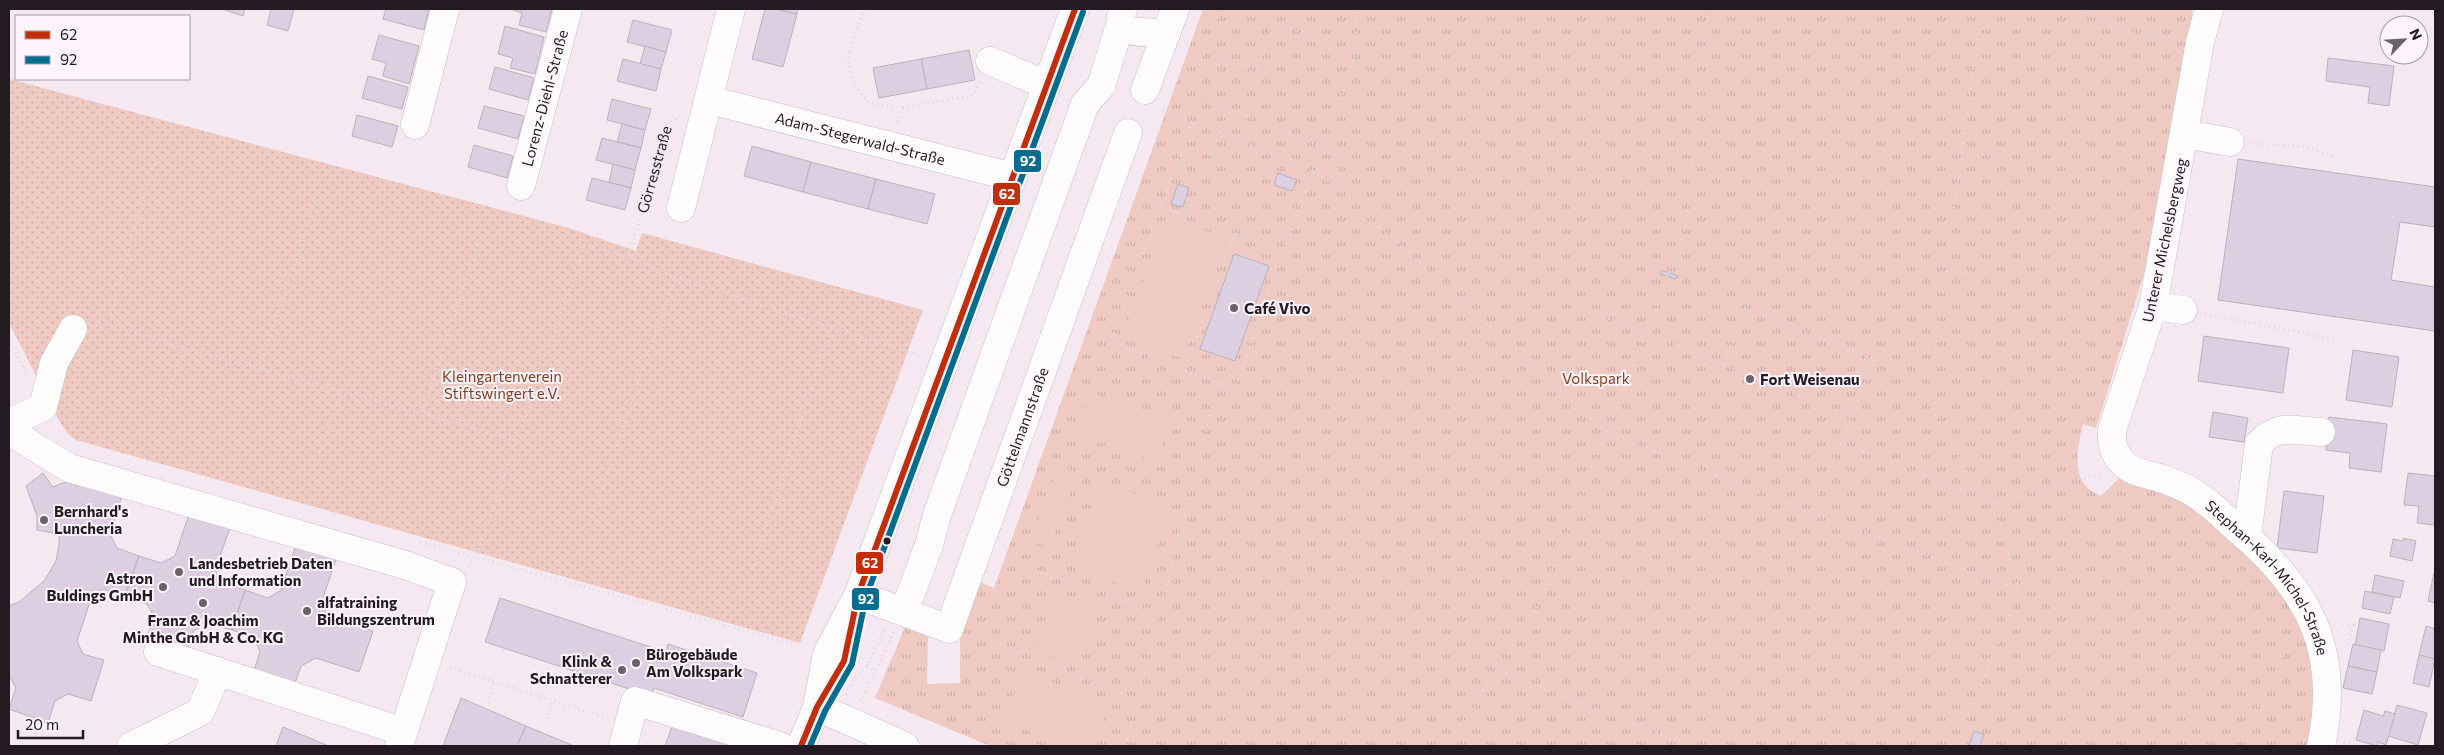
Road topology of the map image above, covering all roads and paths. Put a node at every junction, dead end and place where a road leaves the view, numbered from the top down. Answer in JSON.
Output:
{"nodes":[{"id":1,"x":445,"y":9,"type":"edge"},
{"id":2,"x":568,"y":9,"type":"edge"},
{"id":3,"x":731,"y":9,"type":"edge"},
{"id":4,"x":864,"y":9,"type":"edge"},
{"id":5,"x":1074,"y":9,"type":"edge"},
{"id":6,"x":1175,"y":9,"type":"edge"},
{"id":7,"x":1220,"y":9,"type":"edge"},
{"id":8,"x":1356,"y":9,"type":"edge"},
{"id":9,"x":1708,"y":9,"type":"edge"},
{"id":10,"x":1981,"y":9,"type":"edge"},
{"id":11,"x":2078,"y":9,"type":"edge"},
{"id":12,"x":2209,"y":9,"type":"edge"},
{"id":13,"x":1122,"y":16,"type":"edge"},
{"id":14,"x":1166,"y":34,"type":"junction"},
{"id":15,"x":2170,"y":37,"type":"dead end"},
{"id":16,"x":1355,"y":57,"type":"junction"},
{"id":17,"x":990,"y":61,"type":"joint"},
{"id":18,"x":1047,"y":85,"type":"junction"},
{"id":19,"x":1151,"y":99,"type":"joint"},
{"id":20,"x":709,"y":100,"type":"junction"},
{"id":21,"x":903,"y":108,"type":"junction"},
{"id":22,"x":1229,"y":109,"type":"junction"},
{"id":23,"x":1181,"y":117,"type":"junction"},
{"id":24,"x":1192,"y":122,"type":"junction"},
{"id":25,"x":415,"y":125,"type":"dead end"},
{"id":26,"x":1128,"y":133,"type":"dead end"},
{"id":27,"x":1219,"y":133,"type":"junction"},
{"id":28,"x":2185,"y":134,"type":"junction"},
{"id":29,"x":2230,"y":142,"type":"joint"},
{"id":30,"x":889,"y":145,"type":"junction"},
{"id":31,"x":1323,"y":146,"type":"junction"},
{"id":32,"x":1962,"y":153,"type":"junction"},
{"id":33,"x":155,"y":156,"type":"dead end"},
{"id":34,"x":1994,"y":156,"type":"dead end"},
{"id":35,"x":2335,"y":157,"type":"dead end"},
{"id":36,"x":1314,"y":171,"type":"junction"},
{"id":37,"x":1013,"y":177,"type":"junction"},
{"id":38,"x":1328,"y":182,"type":"junction"},
{"id":39,"x":521,"y":186,"type":"dead end"},
{"id":40,"x":315,"y":200,"type":"dead end"},
{"id":41,"x":1161,"y":206,"type":"junction"},
{"id":42,"x":680,"y":208,"type":"dead end"},
{"id":43,"x":1186,"y":215,"type":"junction"},
{"id":44,"x":1235,"y":233,"type":"junction"},
{"id":45,"x":478,"y":242,"type":"dead end"},
{"id":46,"x":1283,"y":250,"type":"junction"},
{"id":47,"x":629,"y":257,"type":"junction"},
{"id":48,"x":1946,"y":271,"type":"junction"},
{"id":49,"x":1978,"y":275,"type":"dead end"},
{"id":50,"x":675,"y":277,"type":"junction"},
{"id":51,"x":2153,"y":306,"type":"junction"},
{"id":52,"x":2183,"y":310,"type":"joint"},
{"id":53,"x":1590,"y":311,"type":"dead end"},
{"id":54,"x":109,"y":324,"type":"junction"},
{"id":55,"x":832,"y":327,"type":"junction"},
{"id":56,"x":73,"y":328,"type":"junction"},
{"id":57,"x":1646,"y":333,"type":"junction"},
{"id":58,"x":9,"y":336,"type":"edge"},
{"id":59,"x":2337,"y":342,"type":"dead end"},
{"id":60,"x":184,"y":348,"type":"junction"},
{"id":61,"x":923,"y":357,"type":"dead end"},
{"id":62,"x":1723,"y":364,"type":"junction"},
{"id":63,"x":259,"y":369,"type":"junction"},
{"id":64,"x":1184,"y":370,"type":"junction"},
{"id":65,"x":1220,"y":383,"type":"junction"},
{"id":66,"x":340,"y":392,"type":"junction"},
{"id":67,"x":165,"y":405,"type":"dead end"},
{"id":68,"x":423,"y":412,"type":"junction"},
{"id":69,"x":1851,"y":416,"type":"junction"},
{"id":70,"x":9,"y":424,"type":"edge"},
{"id":71,"x":9,"y":431,"type":"edge"},
{"id":72,"x":1606,"y":432,"type":"junction"},
{"id":73,"x":2321,"y":432,"type":"dead end"},
{"id":74,"x":517,"y":440,"type":"junction"},
{"id":75,"x":1840,"y":442,"type":"junction"},
{"id":76,"x":320,"y":452,"type":"dead end"},
{"id":77,"x":2125,"y":466,"type":"junction"},
{"id":78,"x":1982,"y":500,"type":"junction"},
{"id":79,"x":1994,"y":504,"type":"junction"},
{"id":80,"x":1811,"y":513,"type":"junction"},
{"id":81,"x":589,"y":526,"type":"dead end"},
{"id":82,"x":2247,"y":536,"type":"junction"},
{"id":83,"x":475,"y":558,"type":"junction"},
{"id":84,"x":471,"y":562,"type":"dead end"},
{"id":85,"x":752,"y":570,"type":"dead end"},
{"id":86,"x":1037,"y":571,"type":"dead end"},
{"id":87,"x":2019,"y":589,"type":"junction"},
{"id":88,"x":858,"y":595,"type":"junction"},
{"id":89,"x":2305,"y":606,"type":"junction"},
{"id":90,"x":1160,"y":613,"type":"junction"},
{"id":91,"x":896,"y":622,"type":"junction"},
{"id":92,"x":950,"y":629,"type":"junction"},
{"id":93,"x":798,"y":645,"type":"dead end"},
{"id":94,"x":158,"y":652,"type":"dead end"},
{"id":95,"x":428,"y":660,"type":"junction"},
{"id":96,"x":867,"y":666,"type":"junction"},
{"id":97,"x":1498,"y":669,"type":"junction"},
{"id":98,"x":876,"y":670,"type":"junction"},
{"id":99,"x":218,"y":671,"type":"junction"},
{"id":100,"x":494,"y":682,"type":"junction"},
{"id":101,"x":848,"y":691,"type":"dead end"},
{"id":102,"x":1138,"y":700,"type":"junction"},
{"id":103,"x":553,"y":701,"type":"junction"},
{"id":104,"x":488,"y":703,"type":"dead end"},
{"id":105,"x":817,"y":707,"type":"junction"},
{"id":106,"x":850,"y":721,"type":"junction"},
{"id":107,"x":544,"y":723,"type":"dead end"},
{"id":108,"x":626,"y":735,"type":"edge"},
{"id":109,"x":402,"y":739,"type":"edge"},
{"id":110,"x":131,"y":746,"type":"edge"},
{"id":111,"x":780,"y":746,"type":"edge"},
{"id":112,"x":802,"y":746,"type":"edge"},
{"id":113,"x":905,"y":746,"type":"edge"},
{"id":114,"x":1126,"y":746,"type":"edge"},
{"id":115,"x":1447,"y":746,"type":"edge"},
{"id":116,"x":1692,"y":746,"type":"edge"},
{"id":117,"x":1957,"y":746,"type":"edge"},
{"id":118,"x":2237,"y":746,"type":"edge"},
{"id":119,"x":2321,"y":746,"type":"edge"}],
"edges":[{"from":1,"to":25,"type":"street"},
{"from":2,"to":39,"type":"street","name":"Lorenz-Diehl-Straße"},
{"from":3,"to":20,"type":"street"},
{"from":4,"to":21,"type":"path"},
{"from":5,"to":18,"type":"street"},
{"from":6,"to":14,"type":"street"},
{"from":7,"to":23,"type":"path"},
{"from":8,"to":16,"type":"path"},
{"from":9,"to":57,"type":"path"},
{"from":10,"to":32,"type":"path"},
{"from":11,"to":15,"type":"path"},
{"from":12,"to":28,"type":"street","name":"Unterer Michelsbergweg"},
{"from":13,"to":14,"type":"street"},
{"from":13,"to":91,"type":"street"},
{"from":14,"to":19,"type":"street"},
{"from":16,"to":22,"type":"path"},
{"from":16,"to":31,"type":"path"},
{"from":17,"to":18,"type":"street"},
{"from":17,"to":21,"type":"path"},
{"from":18,"to":37,"type":"street"},
{"from":19,"to":23,"type":"path"},
{"from":20,"to":30,"type":"street","name":"Adam-Stegerwald-Straße"},
{"from":20,"to":42,"type":"street"},
{"from":20,"to":47,"type":"path","name":"Görresstraße"},
{"from":21,"to":30,"type":"path"},
{"from":22,"to":27,"type":"path"},
{"from":22,"to":31,"type":"path"},
{"from":23,"to":24,"type":"path"},
{"from":24,"to":27,"type":"path"},
{"from":24,"to":41,"type":"path"},
{"from":26,"to":92,"type":"street","name":"Göttelmannstraße"},
{"from":27,"to":36,"type":"path"},
{"from":27,"to":43,"type":"path"},
{"from":28,"to":29,"type":"street"},
{"from":28,"to":51,"type":"street","name":"Unterer Michelsbergweg"},
{"from":29,"to":35,"type":"path"},
{"from":30,"to":37,"type":"street","name":"Adam-Stegerwald-Straße"},
{"from":31,"to":38,"type":"path"},
{"from":32,"to":34,"type":"path"},
{"from":32,"to":48,"type":"path"},
{"from":33,"to":54,"type":"path"},
{"from":36,"to":38,"type":"path"},
{"from":36,"to":46,"type":"path"},
{"from":37,"to":88,"type":"street"},
{"from":38,"to":72,"type":"path"},
{"from":40,"to":63,"type":"path"},
{"from":41,"to":43,"type":"path"},
{"from":41,"to":64,"type":"path"},
{"from":43,"to":44,"type":"path"},
{"from":44,"to":46,"type":"path"},
{"from":44,"to":64,"type":"path"},
{"from":45,"to":68,"type":"path"},
{"from":46,"to":65,"type":"path"},
{"from":47,"to":50,"type":"path"},
{"from":47,"to":74,"type":"path"},
{"from":48,"to":49,"type":"path"},
{"from":48,"to":78,"type":"path"},
{"from":50,"to":55,"type":"path"},
{"from":50,"to":81,"type":"path"},
{"from":51,"to":52,"type":"street"},
{"from":51,"to":77,"type":"street","name":"Unterer Michelsbergweg"},
{"from":52,"to":59,"type":"path"},
{"from":53,"to":57,"type":"path"},
{"from":54,"to":56,"type":"path"},
{"from":54,"to":60,"type":"path"},
{"from":55,"to":61,"type":"path"},
{"from":55,"to":85,"type":"path"},
{"from":56,"to":58,"type":"path"},
{"from":56,"to":70,"type":"street"},
{"from":57,"to":62,"type":"path"},
{"from":57,"to":72,"type":"path"},
{"from":60,"to":63,"type":"path"},
{"from":60,"to":67,"type":"path"},
{"from":62,"to":69,"type":"path"},
{"from":62,"to":69,"type":"path"},
{"from":63,"to":66,"type":"path"},
{"from":64,"to":65,"type":"path"},
{"from":65,"to":90,"type":"path"},
{"from":66,"to":68,"type":"path"},
{"from":66,"to":76,"type":"path"},
{"from":68,"to":74,"type":"path"},
{"from":69,"to":75,"type":"path"},
{"from":71,"to":95,"type":"street"},
{"from":72,"to":80,"type":"path"},
{"from":72,"to":97,"type":"path"},
{"from":73,"to":82,"type":"street"},
{"from":74,"to":83,"type":"path"},
{"from":75,"to":78,"type":"path"},
{"from":75,"to":80,"type":"path"},
{"from":77,"to":79,"type":"path"},
{"from":77,"to":82,"type":"street","name":"Stephan-Karl-Michel-Straße"},
{"from":78,"to":79,"type":"path"},
{"from":79,"to":87,"type":"path"},
{"from":80,"to":87,"type":"path"},
{"from":82,"to":89,"type":"street","name":"Stephan-Karl-Michel-Straße"},
{"from":83,"to":84,"type":"path"},
{"from":83,"to":93,"type":"path"},
{"from":86,"to":90,"type":"path"},
{"from":87,"to":117,"type":"path"},
{"from":88,"to":91,"type":"street"},
{"from":88,"to":105,"type":"street"},
{"from":89,"to":118,"type":"path"},
{"from":89,"to":119,"type":"street","name":"Stephan-Karl-Michel-Straße"},
{"from":90,"to":102,"type":"path"},
{"from":91,"to":92,"type":"street"},
{"from":91,"to":96,"type":"path"},
{"from":91,"to":98,"type":"path"},
{"from":92,"to":102,"type":"path"},
{"from":94,"to":99,"type":"street"},
{"from":95,"to":100,"type":"path"},
{"from":95,"to":109,"type":"street"},
{"from":96,"to":98,"type":"path"},
{"from":96,"to":101,"type":"path"},
{"from":97,"to":115,"type":"path"},
{"from":97,"to":116,"type":"path"},
{"from":98,"to":106,"type":"path"},
{"from":99,"to":109,"type":"street"},
{"from":99,"to":110,"type":"street"},
{"from":100,"to":103,"type":"path"},
{"from":100,"to":104,"type":"path"},
{"from":102,"to":114,"type":"path"},
{"from":103,"to":107,"type":"path"},
{"from":103,"to":108,"type":"path"},
{"from":105,"to":106,"type":"street"},
{"from":105,"to":112,"type":"street"},
{"from":106,"to":113,"type":"street"},
{"from":108,"to":111,"type":"street"}]}
